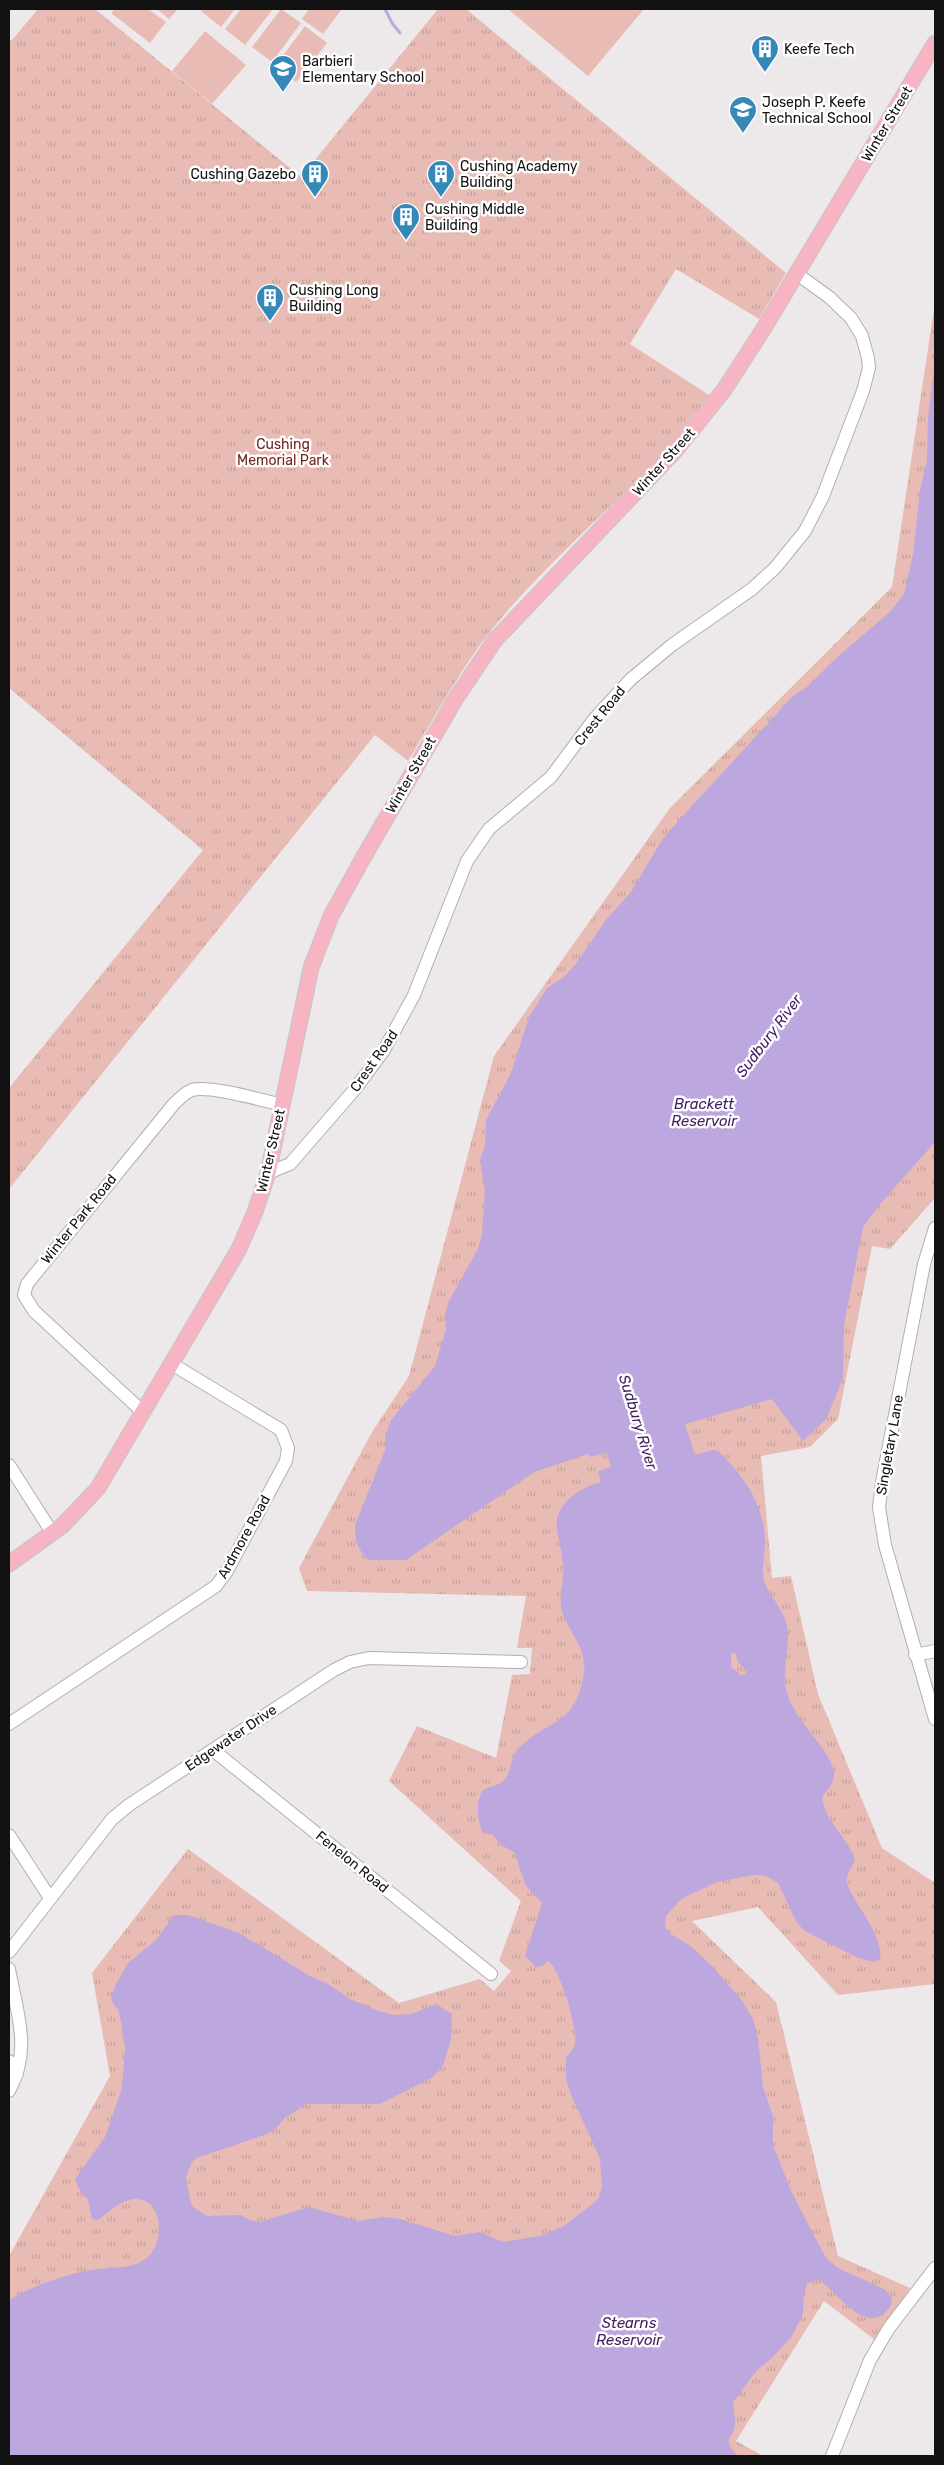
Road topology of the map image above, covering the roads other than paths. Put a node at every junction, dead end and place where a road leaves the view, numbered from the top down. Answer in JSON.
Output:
{"nodes":[{"id":1,"x":935,"y":43,"type":"edge"},
{"id":2,"x":797,"y":274,"type":"junction"},
{"id":3,"x":282,"y":1105,"type":"junction"},
{"id":4,"x":268,"y":1173,"type":"junction"},
{"id":5,"x":935,"y":1228,"type":"edge"},
{"id":6,"x":172,"y":1364,"type":"junction"},
{"id":7,"x":144,"y":1413,"type":"junction"},
{"id":8,"x":9,"y":1465,"type":"edge"},
{"id":9,"x":52,"y":1534,"type":"junction"},
{"id":10,"x":9,"y":1564,"type":"edge"},
{"id":11,"x":935,"y":1651,"type":"edge"},
{"id":12,"x":915,"y":1655,"type":"junction"},
{"id":13,"x":521,"y":1662,"type":"dead end"},
{"id":14,"x":935,"y":1719,"type":"edge"},
{"id":15,"x":9,"y":1724,"type":"edge"},
{"id":16,"x":213,"y":1750,"type":"junction"},
{"id":17,"x":9,"y":1835,"type":"edge"},
{"id":18,"x":50,"y":1898,"type":"junction"},
{"id":19,"x":9,"y":1952,"type":"edge"},
{"id":20,"x":9,"y":1969,"type":"edge"},
{"id":21,"x":491,"y":1974,"type":"dead end"},
{"id":22,"x":9,"y":2061,"type":"edge"},
{"id":23,"x":17,"y":2074,"type":"junction"},
{"id":24,"x":9,"y":2091,"type":"edge"},
{"id":25,"x":935,"y":2268,"type":"edge"},
{"id":26,"x":832,"y":2456,"type":"edge"}],
"edges":[{"from":1,"to":2,"type":"main road","name":"Winter Street"},
{"from":2,"to":3,"type":"main road","name":"Winter Street"},
{"from":2,"to":4,"type":"street","name":"Crest Road"},
{"from":3,"to":4,"type":"main road","name":"Winter Street"},
{"from":3,"to":7,"type":"street","name":"Winter Park Road"},
{"from":4,"to":6,"type":"main road","name":"Winter Street"},
{"from":5,"to":12,"type":"street","name":"Singletary Lane"},
{"from":6,"to":7,"type":"main road","name":"Winter Street"},
{"from":6,"to":15,"type":"street","name":"Ardmore Road"},
{"from":7,"to":9,"type":"main road","name":"Winter Street"},
{"from":8,"to":9,"type":"street"},
{"from":9,"to":10,"type":"main road","name":"Winter Street"},
{"from":11,"to":12,"type":"street"},
{"from":12,"to":14,"type":"street","name":"Singletary Lane"},
{"from":13,"to":16,"type":"street","name":"Edgewater Drive"},
{"from":16,"to":18,"type":"street","name":"Edgewater Drive"},
{"from":16,"to":21,"type":"street","name":"Fenelon Road"},
{"from":17,"to":18,"type":"street"},
{"from":18,"to":19,"type":"street","name":"Edgewater Drive"},
{"from":20,"to":23,"type":"street"},
{"from":22,"to":23,"type":"street"},
{"from":23,"to":24,"type":"street"},
{"from":25,"to":26,"type":"street"}]}
